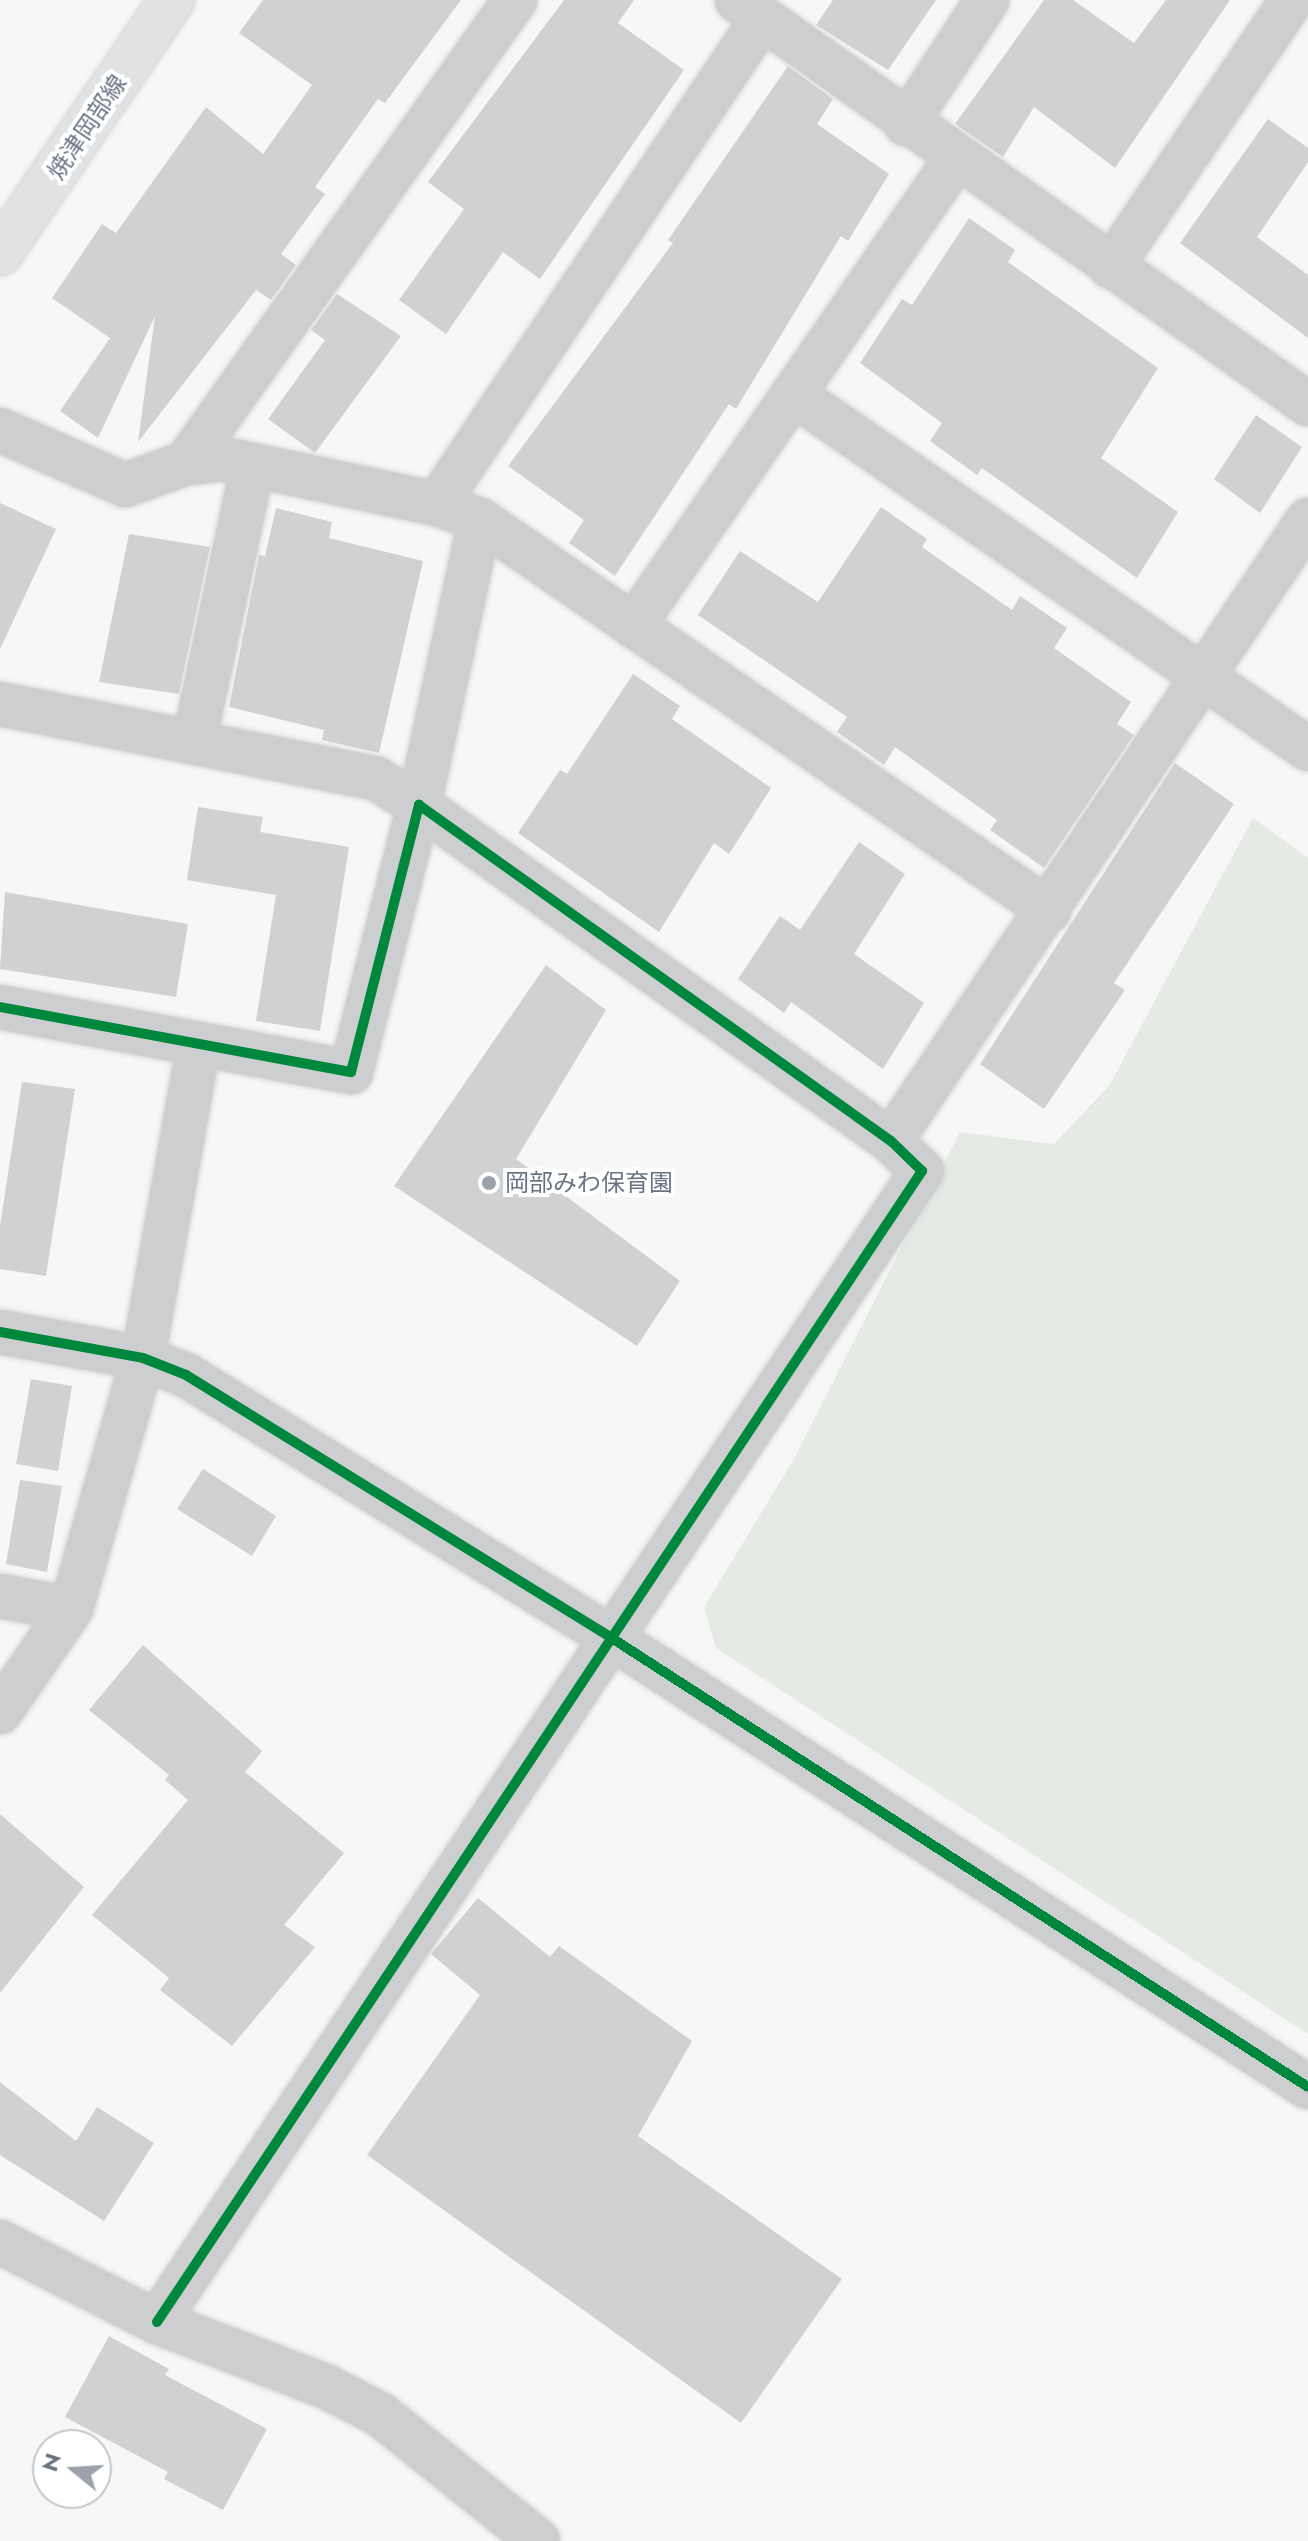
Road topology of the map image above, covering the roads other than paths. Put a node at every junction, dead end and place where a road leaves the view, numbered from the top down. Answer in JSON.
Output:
{"nodes":[{"id":1,"x":172,"y":0,"type":"edge"},
{"id":2,"x":515,"y":0,"type":"edge"},
{"id":3,"x":987,"y":0,"type":"edge"},
{"id":4,"x":1292,"y":0,"type":"edge"},
{"id":5,"x":750,"y":9,"type":"edge"},
{"id":6,"x":906,"y":124,"type":"junction"},
{"id":7,"x":956,"y":159,"type":"junction"},
{"id":8,"x":0,"y":253,"type":"edge"},
{"id":9,"x":1111,"y":267,"type":"junction"},
{"id":10,"x":793,"y":394,"type":"junction"},
{"id":11,"x":1308,"y":404,"type":"edge"},
{"id":12,"x":0,"y":430,"type":"edge"},
{"id":13,"x":186,"y":463,"type":"junction"},
{"id":14,"x":253,"y":465,"type":"junction"},
{"id":15,"x":437,"y":504,"type":"junction"},
{"id":16,"x":480,"y":520,"type":"junction"},
{"id":17,"x":1308,"y":520,"type":"edge"},
{"id":18,"x":633,"y":626,"type":"junction"},
{"id":19,"x":1205,"y":680,"type":"junction"},
{"id":20,"x":0,"y":704,"type":"edge"},
{"id":21,"x":194,"y":742,"type":"junction"},
{"id":22,"x":1308,"y":749,"type":"edge"},
{"id":23,"x":419,"y":805,"type":"junction"},
{"id":24,"x":1049,"y":910,"type":"junction"},
{"id":25,"x":0,"y":1007,"type":"edge"},
{"id":26,"x":199,"y":1044,"type":"junction"},
{"id":27,"x":891,"y":1141,"type":"junction"},
{"id":28,"x":0,"y":1332,"type":"edge"},
{"id":29,"x":143,"y":1358,"type":"junction"},
{"id":30,"x":0,"y":1596,"type":"edge"},
{"id":31,"x":71,"y":1609,"type":"junction"},
{"id":32,"x":610,"y":1637,"type":"junction"},
{"id":33,"x":0,"y":1712,"type":"edge"},
{"id":34,"x":1308,"y":2087,"type":"edge"},
{"id":35,"x":0,"y":2242,"type":"edge"},
{"id":36,"x":157,"y":2322,"type":"junction"},
{"id":37,"x":538,"y":2541,"type":"edge"}],
"edges":[{"from":1,"to":8,"type":"main road","name":"焼津岡部線"},
{"from":2,"to":13,"type":"street"},
{"from":3,"to":6,"type":"street"},
{"from":4,"to":9,"type":"street"},
{"from":5,"to":6,"type":"street"},
{"from":5,"to":15,"type":"street"},
{"from":6,"to":7,"type":"street"},
{"from":7,"to":9,"type":"street"},
{"from":7,"to":10,"type":"street"},
{"from":9,"to":11,"type":"street"},
{"from":10,"to":18,"type":"street"},
{"from":10,"to":19,"type":"street"},
{"from":12,"to":13,"type":"street"},
{"from":13,"to":14,"type":"street"},
{"from":14,"to":15,"type":"street"},
{"from":14,"to":21,"type":"street"},
{"from":15,"to":16,"type":"street"},
{"from":16,"to":18,"type":"street"},
{"from":16,"to":23,"type":"street"},
{"from":17,"to":19,"type":"street"},
{"from":18,"to":24,"type":"street"},
{"from":19,"to":22,"type":"street"},
{"from":19,"to":24,"type":"street"},
{"from":20,"to":21,"type":"street"},
{"from":21,"to":23,"type":"street"},
{"from":23,"to":26,"type":"street"},
{"from":23,"to":27,"type":"street"},
{"from":24,"to":27,"type":"street"},
{"from":25,"to":26,"type":"street"},
{"from":26,"to":29,"type":"street"},
{"from":27,"to":32,"type":"street"},
{"from":28,"to":29,"type":"street"},
{"from":29,"to":31,"type":"street"},
{"from":29,"to":32,"type":"street"},
{"from":30,"to":31,"type":"street"},
{"from":31,"to":33,"type":"street"},
{"from":32,"to":34,"type":"street"},
{"from":32,"to":36,"type":"street"},
{"from":35,"to":36,"type":"street"},
{"from":36,"to":37,"type":"street"}]}
